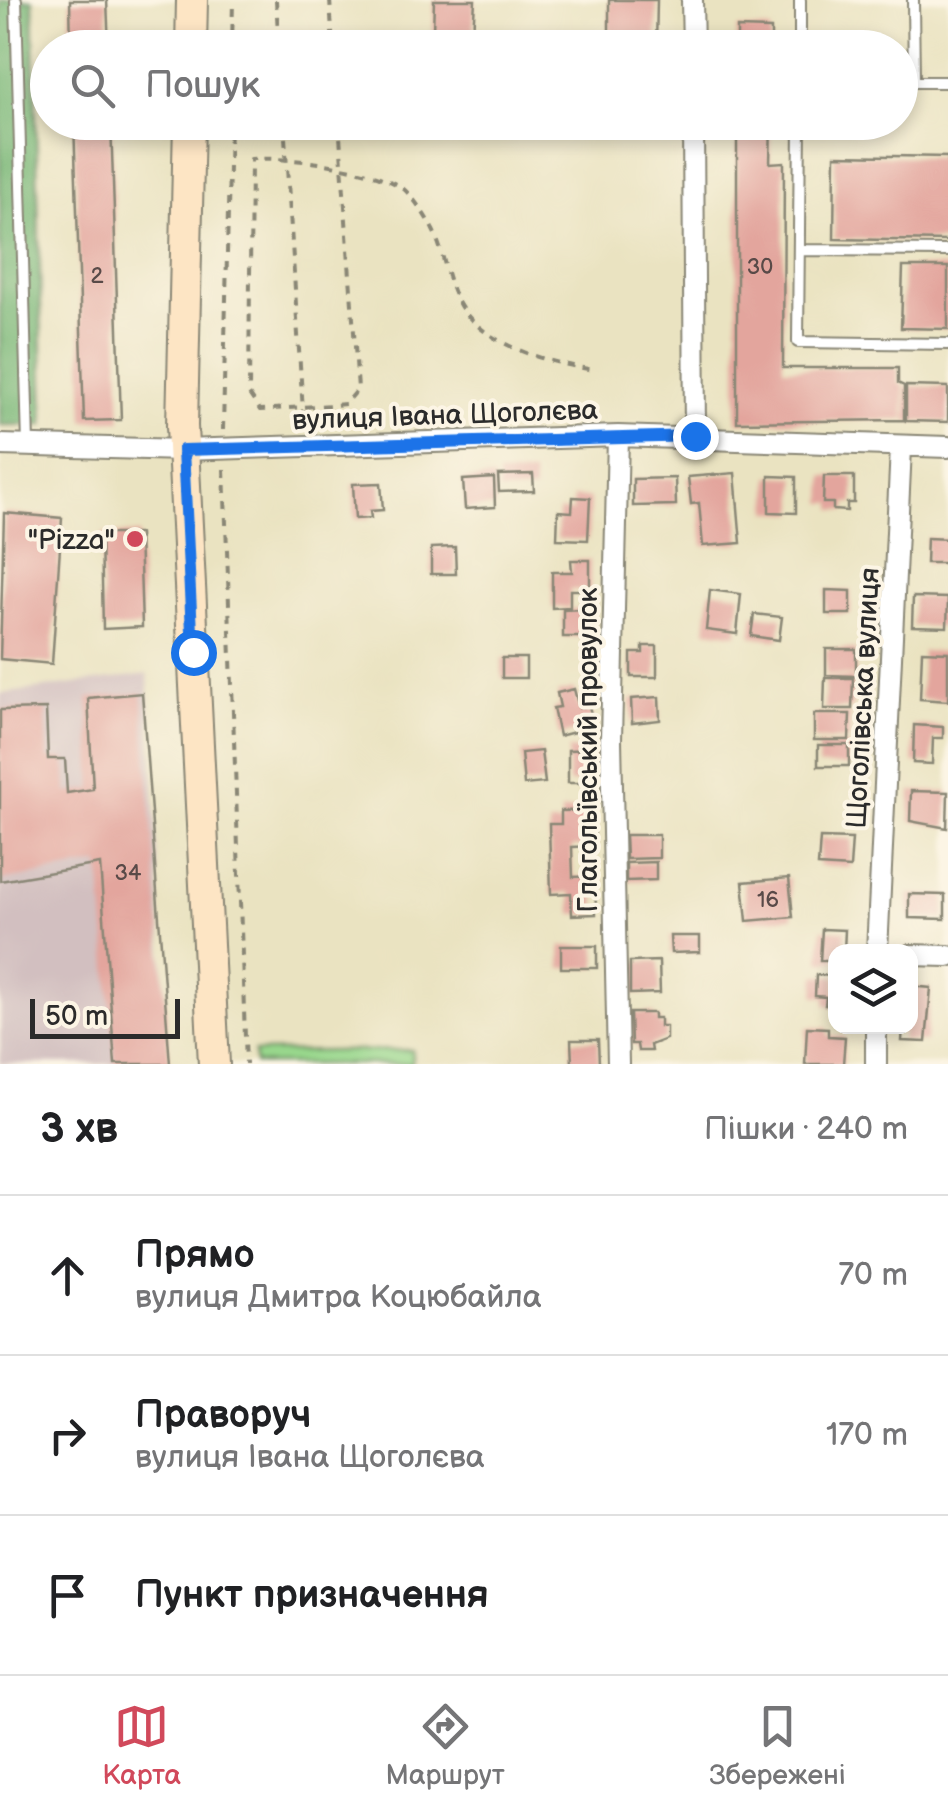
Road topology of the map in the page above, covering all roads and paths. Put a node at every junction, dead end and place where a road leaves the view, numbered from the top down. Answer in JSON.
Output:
{"nodes":[{"id":1,"x":16,"y":0,"type":"edge"},
{"id":2,"x":192,"y":0,"type":"edge"},
{"id":3,"x":234,"y":0,"type":"edge"},
{"id":4,"x":276,"y":0,"type":"edge"},
{"id":5,"x":330,"y":0,"type":"edge"},
{"id":6,"x":692,"y":0,"type":"edge"},
{"id":7,"x":800,"y":0,"type":"edge"},
{"id":8,"x":913,"y":0,"type":"edge"},
{"id":9,"x":191,"y":30,"type":"edge"},
{"id":10,"x":233,"y":30,"type":"edge"},
{"id":11,"x":278,"y":30,"type":"edge"},
{"id":12,"x":332,"y":30,"type":"edge"},
{"id":13,"x":692,"y":30,"type":"edge"},
{"id":14,"x":800,"y":30,"type":"edge"},
{"id":15,"x":913,"y":30,"type":"edge"},
{"id":16,"x":918,"y":82,"type":"edge"},
{"id":17,"x":948,"y":82,"type":"edge"},
{"id":18,"x":189,"y":140,"type":"edge"},
{"id":19,"x":230,"y":140,"type":"edge"},
{"id":20,"x":285,"y":140,"type":"edge"},
{"id":21,"x":340,"y":140,"type":"edge"},
{"id":22,"x":693,"y":140,"type":"edge"},
{"id":23,"x":800,"y":140,"type":"edge"},
{"id":24,"x":286,"y":157,"type":"junction"},
{"id":25,"x":342,"y":168,"type":"junction"},
{"id":26,"x":800,"y":250,"type":"junction"},
{"id":27,"x":948,"y":251,"type":"edge"},
{"id":28,"x":948,"y":344,"type":"edge"},
{"id":29,"x":594,"y":370,"type":"dead end"},
{"id":30,"x":302,"y":409,"type":"junction"},
{"id":31,"x":618,"y":436,"type":"junction"},
{"id":32,"x":695,"y":436,"type":"junction"},
{"id":33,"x":0,"y":445,"type":"edge"},
{"id":34,"x":28,"y":446,"type":"junction"},
{"id":35,"x":305,"y":446,"type":"junction"},
{"id":36,"x":948,"y":447,"type":"edge"},
{"id":37,"x":224,"y":448,"type":"junction"},
{"id":38,"x":901,"y":448,"type":"junction"},
{"id":39,"x":183,"y":450,"type":"junction"},
{"id":40,"x":877,"y":944,"type":"edge"},
{"id":41,"x":918,"y":955,"type":"edge"},
{"id":42,"x":948,"y":956,"type":"edge"},
{"id":43,"x":876,"y":1034,"type":"edge"},
{"id":44,"x":214,"y":1064,"type":"edge"},
{"id":45,"x":246,"y":1064,"type":"edge"},
{"id":46,"x":618,"y":1064,"type":"edge"},
{"id":47,"x":876,"y":1064,"type":"edge"}],
"edges":[{"from":1,"to":34,"type":"lane"},
{"from":2,"to":9,"type":"main road"},
{"from":3,"to":10,"type":"path"},
{"from":4,"to":11,"type":"path"},
{"from":5,"to":12,"type":"path"},
{"from":6,"to":13,"type":"street"},
{"from":7,"to":14,"type":"lane"},
{"from":8,"to":15,"type":"lane"},
{"from":16,"to":17,"type":"lane"},
{"from":18,"to":39,"type":"main road"},
{"from":19,"to":37,"type":"path"},
{"from":20,"to":24,"type":"path"},
{"from":21,"to":25,"type":"path"},
{"from":22,"to":32,"type":"street"},
{"from":23,"to":26,"type":"lane"},
{"from":24,"to":25,"type":"path"},
{"from":24,"to":30,"type":"path"},
{"from":24,"to":30,"type":"path"},
{"from":25,"to":29,"type":"path"},
{"from":25,"to":30,"type":"path"},
{"from":26,"to":27,"type":"lane"},
{"from":26,"to":28,"type":"lane"},
{"from":30,"to":35,"type":"path"},
{"from":31,"to":32,"type":"street","name":"вулиця Івана Щоголєва"},
{"from":31,"to":35,"type":"street","name":"вулиця Івана Щоголєва"},
{"from":31,"to":46,"type":"street","name":"Глагольївський провулок"},
{"from":32,"to":38,"type":"street","name":"вулиця Івана Щоголєва"},
{"from":33,"to":34,"type":"street","name":"вулиця Івана Щоголєва"},
{"from":34,"to":39,"type":"street","name":"вулиця Івана Щоголєва"},
{"from":35,"to":37,"type":"street","name":"вулиця Івана Щоголєва"},
{"from":36,"to":38,"type":"street","name":"вулиця Івана Щоголєва"},
{"from":37,"to":39,"type":"street","name":"вулиця Івана Щоголєва"},
{"from":37,"to":45,"type":"path"},
{"from":38,"to":40,"type":"street","name":"Щоголівська вулиця"},
{"from":39,"to":44,"type":"main road"},
{"from":41,"to":42,"type":"street"},
{"from":43,"to":47,"type":"street"}]}
